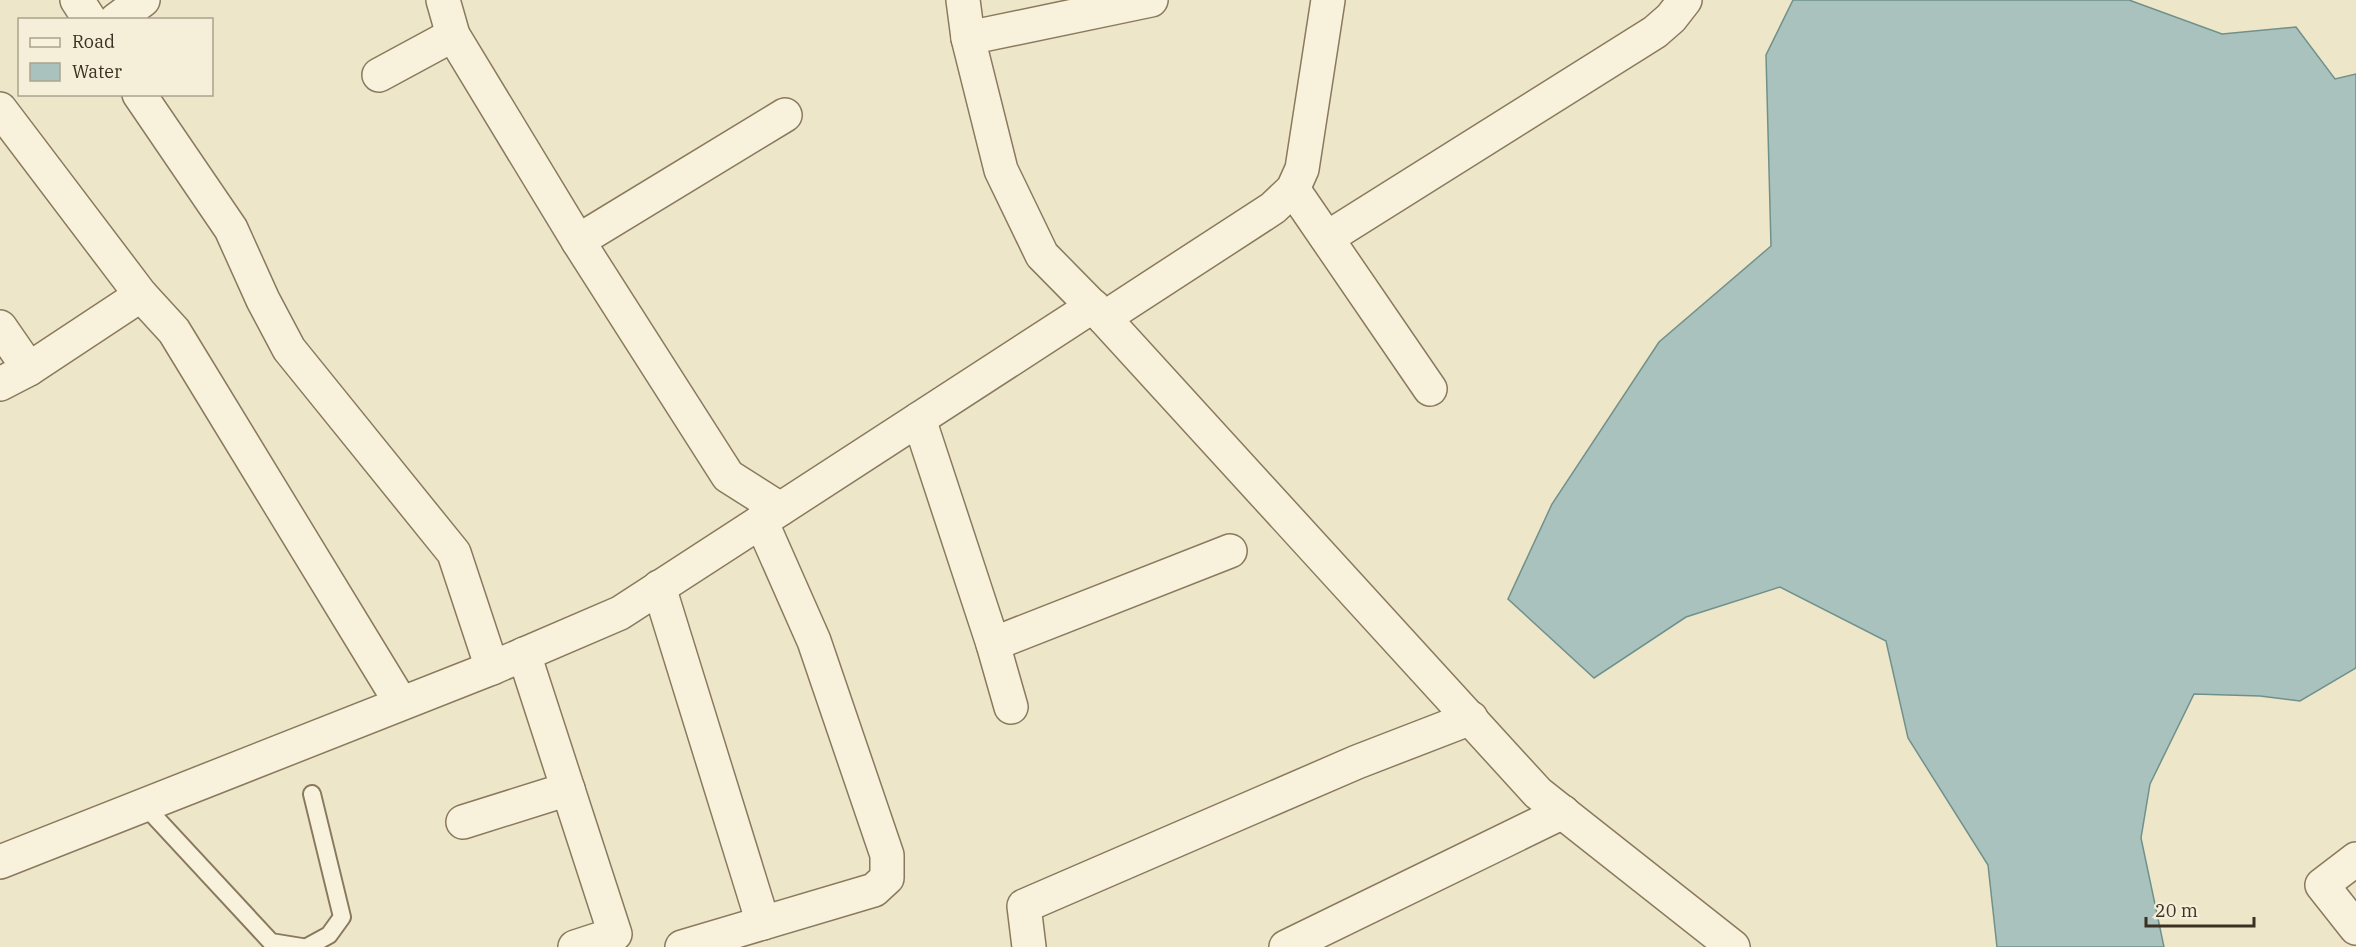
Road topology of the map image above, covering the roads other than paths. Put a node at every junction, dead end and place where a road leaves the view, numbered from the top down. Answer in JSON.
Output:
{"nodes":[{"id":1,"x":77,"y":0,"type":"edge"},
{"id":2,"x":143,"y":0,"type":"edge"},
{"id":3,"x":963,"y":0,"type":"edge"},
{"id":4,"x":1151,"y":0,"type":"edge"},
{"id":5,"x":1328,"y":0,"type":"edge"},
{"id":6,"x":1685,"y":0,"type":"edge"},
{"id":7,"x":451,"y":11,"type":"edge"},
{"id":8,"x":89,"y":18,"type":"edge"},
{"id":9,"x":119,"y":18,"type":"edge"},
{"id":10,"x":968,"y":38,"type":"junction"},
{"id":11,"x":379,"y":75,"type":"dead end"},
{"id":12,"x":18,"y":90,"type":"edge"},
{"id":13,"x":140,"y":96,"type":"edge"},
{"id":14,"x":0,"y":104,"type":"edge"},
{"id":15,"x":0,"y":109,"type":"edge"},
{"id":16,"x":785,"y":116,"type":"dead end"},
{"id":17,"x":1293,"y":189,"type":"junction"},
{"id":18,"x":1327,"y":238,"type":"junction"},
{"id":19,"x":578,"y":241,"type":"junction"},
{"id":20,"x":141,"y":295,"type":"junction"},
{"id":21,"x":1099,"y":312,"type":"junction"},
{"id":22,"x":0,"y":327,"type":"edge"},
{"id":23,"x":29,"y":369,"type":"junction"},
{"id":24,"x":0,"y":384,"type":"edge"},
{"id":25,"x":1430,"y":389,"type":"dead end"},
{"id":26,"x":920,"y":419,"type":"junction"},
{"id":27,"x":771,"y":515,"type":"junction"},
{"id":28,"x":1230,"y":551,"type":"dead end"},
{"id":29,"x":659,"y":587,"type":"junction"},
{"id":30,"x":993,"y":644,"type":"junction"},
{"id":31,"x":525,"y":654,"type":"junction"},
{"id":32,"x":492,"y":668,"type":"junction"},
{"id":33,"x":401,"y":703,"type":"junction"},
{"id":34,"x":1011,"y":706,"type":"dead end"},
{"id":35,"x":1471,"y":718,"type":"junction"},
{"id":36,"x":568,"y":789,"type":"junction"},
{"id":37,"x":312,"y":794,"type":"dead end"},
{"id":38,"x":144,"y":805,"type":"junction"},
{"id":39,"x":1563,"y":812,"type":"junction"},
{"id":40,"x":463,"y":822,"type":"dead end"},
{"id":41,"x":2356,"y":858,"type":"edge"},
{"id":42,"x":0,"y":862,"type":"edge"},
{"id":43,"x":763,"y":923,"type":"junction"},
{"id":44,"x":2356,"y":928,"type":"edge"},
{"id":45,"x":620,"y":941,"type":"edge"},
{"id":46,"x":689,"y":946,"type":"edge"},
{"id":47,"x":302,"y":947,"type":"edge"},
{"id":48,"x":307,"y":947,"type":"edge"},
{"id":49,"x":575,"y":947,"type":"edge"},
{"id":50,"x":1029,"y":947,"type":"edge"},
{"id":51,"x":1286,"y":947,"type":"edge"},
{"id":52,"x":1733,"y":947,"type":"edge"}],
"edges":[{"from":1,"to":8,"type":"street"},
{"from":2,"to":9,"type":"street"},
{"from":3,"to":10,"type":"street"},
{"from":4,"to":10,"type":"street"},
{"from":5,"to":17,"type":"street"},
{"from":6,"to":18,"type":"street"},
{"from":7,"to":11,"type":"street"},
{"from":7,"to":19,"type":"street"},
{"from":10,"to":21,"type":"street"},
{"from":12,"to":14,"type":"street"},
{"from":13,"to":32,"type":"street"},
{"from":15,"to":20,"type":"street"},
{"from":16,"to":19,"type":"street"},
{"from":17,"to":18,"type":"street"},
{"from":17,"to":21,"type":"street"},
{"from":18,"to":25,"type":"street"},
{"from":19,"to":27,"type":"street"},
{"from":20,"to":23,"type":"street"},
{"from":20,"to":33,"type":"street"},
{"from":21,"to":26,"type":"street"},
{"from":21,"to":35,"type":"street"},
{"from":22,"to":23,"type":"street"},
{"from":23,"to":24,"type":"street"},
{"from":26,"to":27,"type":"street"},
{"from":26,"to":30,"type":"street"},
{"from":27,"to":29,"type":"street"},
{"from":27,"to":43,"type":"street"},
{"from":28,"to":30,"type":"street"},
{"from":29,"to":31,"type":"street"},
{"from":29,"to":43,"type":"street"},
{"from":30,"to":34,"type":"street"},
{"from":31,"to":32,"type":"street"},
{"from":31,"to":36,"type":"street"},
{"from":32,"to":33,"type":"street"},
{"from":33,"to":38,"type":"street"},
{"from":35,"to":39,"type":"street"},
{"from":35,"to":50,"type":"street"},
{"from":36,"to":40,"type":"street"},
{"from":36,"to":45,"type":"street"},
{"from":37,"to":48,"type":"lane"},
{"from":38,"to":42,"type":"street"},
{"from":38,"to":47,"type":"lane"},
{"from":39,"to":51,"type":"street"},
{"from":39,"to":52,"type":"street"},
{"from":41,"to":44,"type":"street"},
{"from":43,"to":46,"type":"street"},
{"from":45,"to":49,"type":"street"}]}
